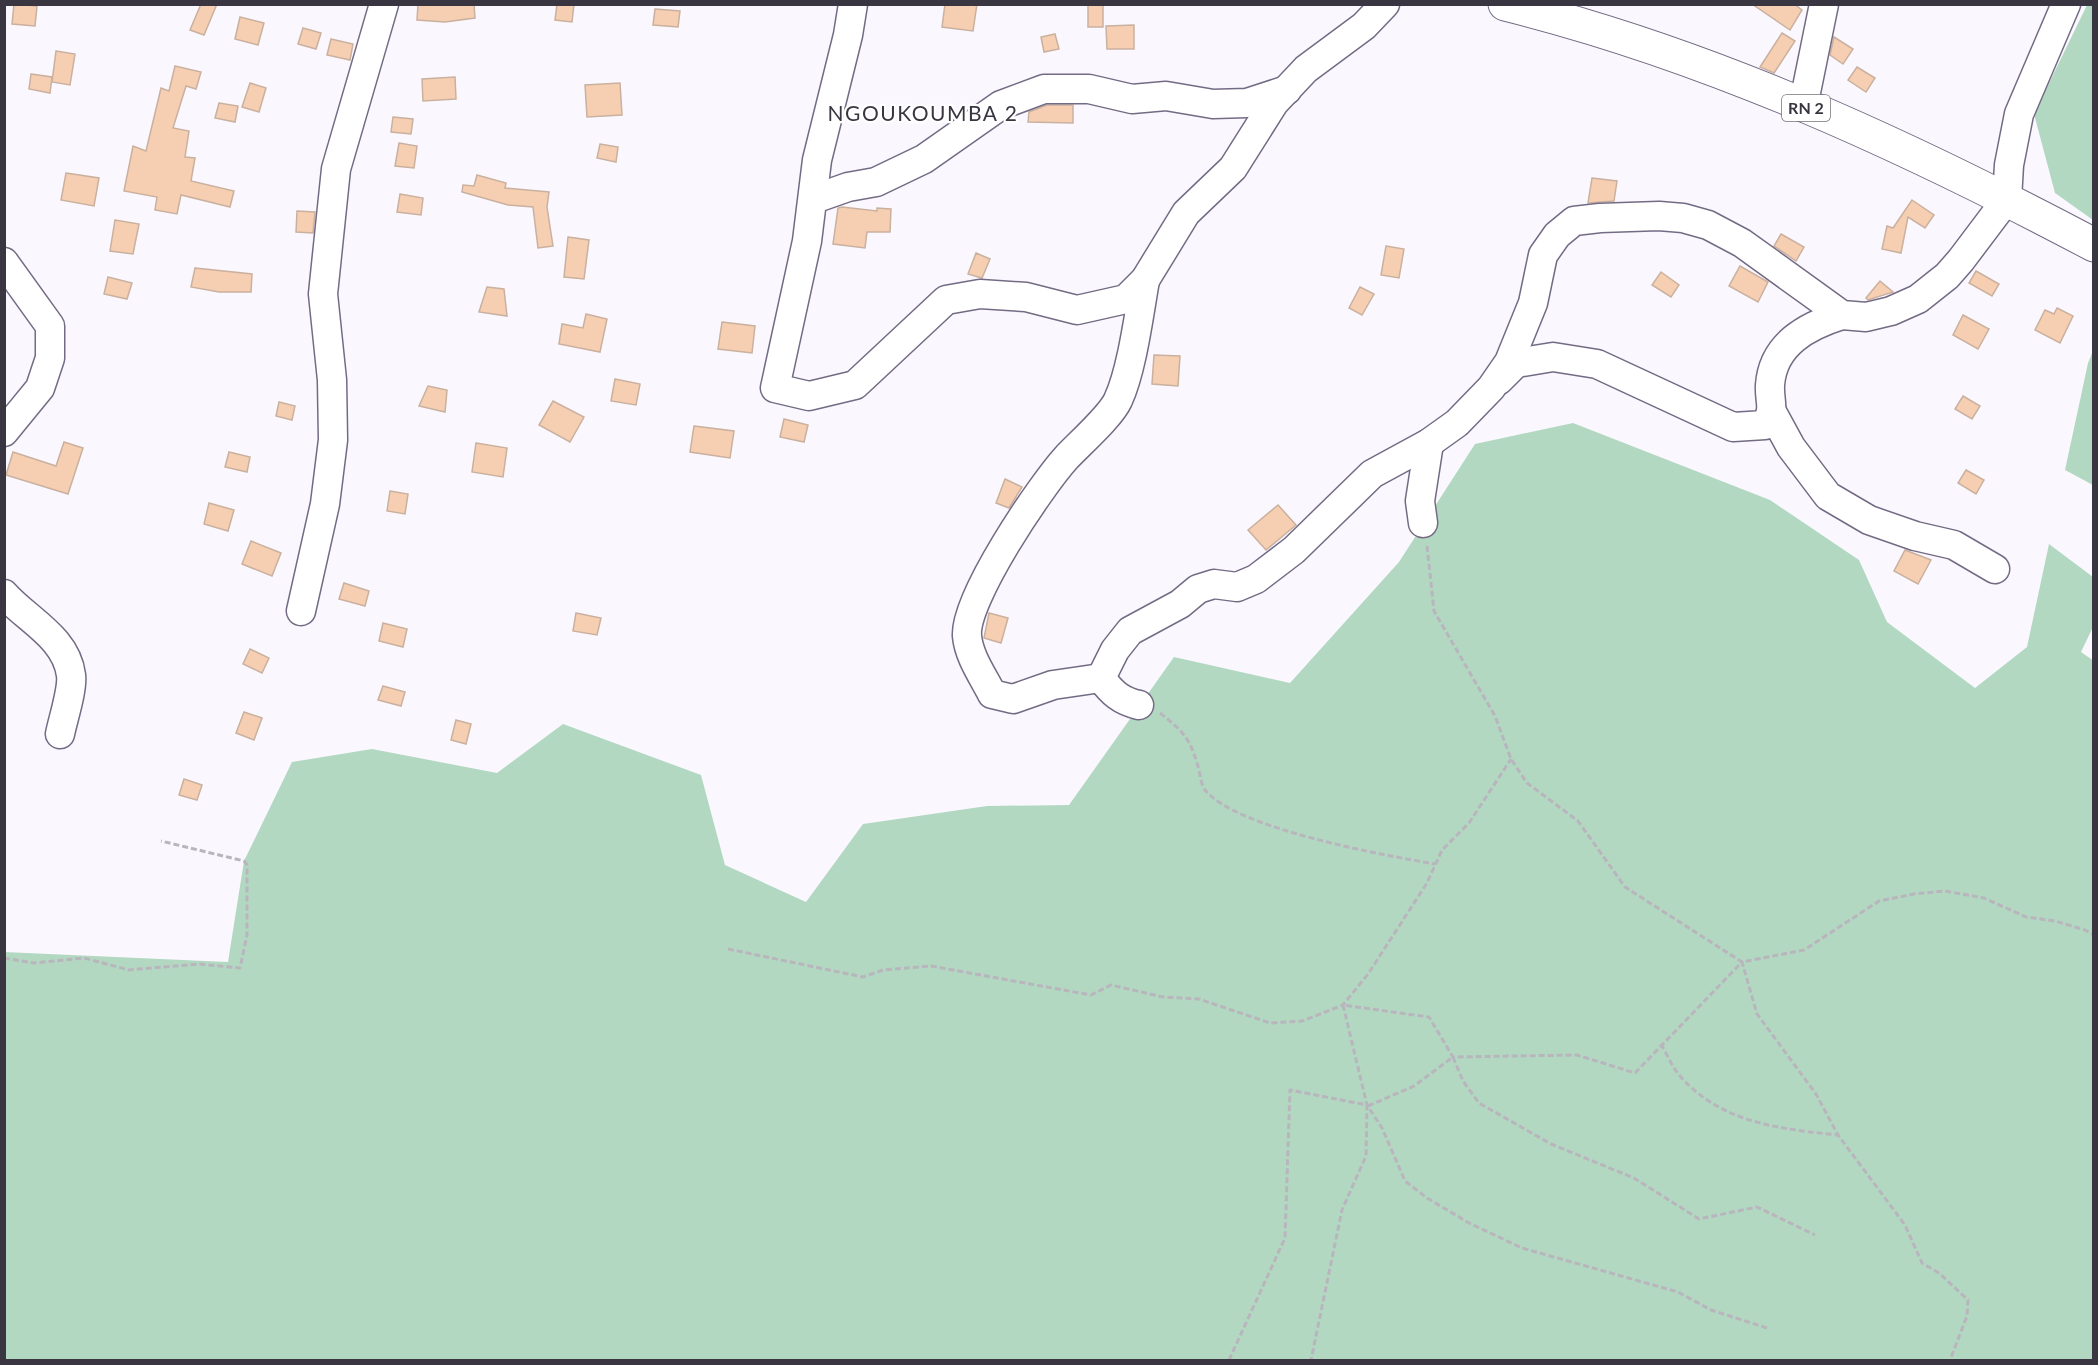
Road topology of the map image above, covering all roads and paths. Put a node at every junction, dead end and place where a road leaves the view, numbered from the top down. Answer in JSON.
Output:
{"nodes":[{"id":1,"x":384,"y":4,"type":"edge"},
{"id":2,"x":853,"y":4,"type":"edge"},
{"id":3,"x":1385,"y":4,"type":"edge"},
{"id":4,"x":1505,"y":4,"type":"edge"},
{"id":5,"x":1824,"y":4,"type":"edge"},
{"id":6,"x":2066,"y":4,"type":"edge"},
{"id":7,"x":1550,"y":10,"type":"edge"},
{"id":8,"x":1287,"y":90,"type":"junction"},
{"id":9,"x":1803,"y":107,"type":"junction"},
{"id":10,"x":814,"y":199,"type":"junction"},
{"id":11,"x":2007,"y":199,"type":"junction"},
{"id":12,"x":2094,"y":245,"type":"edge"},
{"id":13,"x":4,"y":262,"type":"edge"},
{"id":14,"x":1145,"y":280,"type":"junction"},
{"id":15,"x":1842,"y":315,"type":"junction"},
{"id":16,"x":1491,"y":388,"type":"junction"},
{"id":17,"x":1773,"y":414,"type":"junction"},
{"id":18,"x":4,"y":432,"type":"edge"},
{"id":19,"x":1429,"y":443,"type":"junction"},
{"id":20,"x":1423,"y":523,"type":"joint"},
{"id":21,"x":1995,"y":569,"type":"dead end"},
{"id":22,"x":4,"y":594,"type":"edge"},
{"id":23,"x":302,"y":611,"type":"dead end"},
{"id":24,"x":1101,"y":678,"type":"junction"},
{"id":25,"x":1140,"y":705,"type":"joint"},
{"id":26,"x":60,"y":735,"type":"dead end"},
{"id":27,"x":1511,"y":759,"type":"junction"},
{"id":28,"x":161,"y":841,"type":"dead end"},
{"id":29,"x":1435,"y":864,"type":"junction"},
{"id":30,"x":2094,"y":935,"type":"edge"},
{"id":31,"x":728,"y":949,"type":"dead end"},
{"id":32,"x":4,"y":958,"type":"edge"},
{"id":33,"x":1742,"y":962,"type":"junction"},
{"id":34,"x":1343,"y":1005,"type":"junction"},
{"id":35,"x":1661,"y":1044,"type":"junction"},
{"id":36,"x":1453,"y":1056,"type":"junction"},
{"id":37,"x":1367,"y":1105,"type":"junction"},
{"id":38,"x":1838,"y":1136,"type":"junction"},
{"id":39,"x":1815,"y":1235,"type":"dead end"},
{"id":40,"x":1767,"y":1328,"type":"dead end"},
{"id":41,"x":1229,"y":1360,"type":"edge"},
{"id":42,"x":1311,"y":1360,"type":"edge"},
{"id":43,"x":1950,"y":1360,"type":"edge"}],
"edges":[{"from":1,"to":23,"type":"street"},
{"from":2,"to":10,"type":"street"},
{"from":3,"to":8,"type":"street"},
{"from":4,"to":7,"type":"main road","number":"RN 2"},
{"from":5,"to":9,"type":"street"},
{"from":6,"to":11,"type":"street"},
{"from":7,"to":9,"type":"main road","number":"RN 2"},
{"from":8,"to":10,"type":"street"},
{"from":8,"to":14,"type":"street"},
{"from":9,"to":11,"type":"main road","number":"RN 2"},
{"from":10,"to":14,"type":"street"},
{"from":11,"to":12,"type":"main road","number":"RN 2"},
{"from":11,"to":15,"type":"street"},
{"from":13,"to":18,"type":"street"},
{"from":14,"to":24,"type":"street"},
{"from":15,"to":16,"type":"street"},
{"from":15,"to":17,"type":"street"},
{"from":16,"to":17,"type":"street"},
{"from":16,"to":19,"type":"street"},
{"from":17,"to":21,"type":"street"},
{"from":19,"to":20,"type":"street"},
{"from":19,"to":24,"type":"street"},
{"from":20,"to":27,"type":"path"},
{"from":22,"to":26,"type":"street"},
{"from":24,"to":25,"type":"street"},
{"from":25,"to":29,"type":"path"},
{"from":27,"to":29,"type":"path"},
{"from":27,"to":33,"type":"path"},
{"from":28,"to":32,"type":"path"},
{"from":29,"to":34,"type":"path"},
{"from":30,"to":33,"type":"path"},
{"from":31,"to":34,"type":"path"},
{"from":33,"to":35,"type":"path"},
{"from":33,"to":38,"type":"path"},
{"from":34,"to":36,"type":"path"},
{"from":34,"to":37,"type":"path"},
{"from":35,"to":36,"type":"path"},
{"from":35,"to":38,"type":"path"},
{"from":36,"to":37,"type":"path"},
{"from":36,"to":39,"type":"path"},
{"from":37,"to":40,"type":"path"},
{"from":37,"to":41,"type":"path"},
{"from":37,"to":42,"type":"path"},
{"from":38,"to":43,"type":"path"}]}
